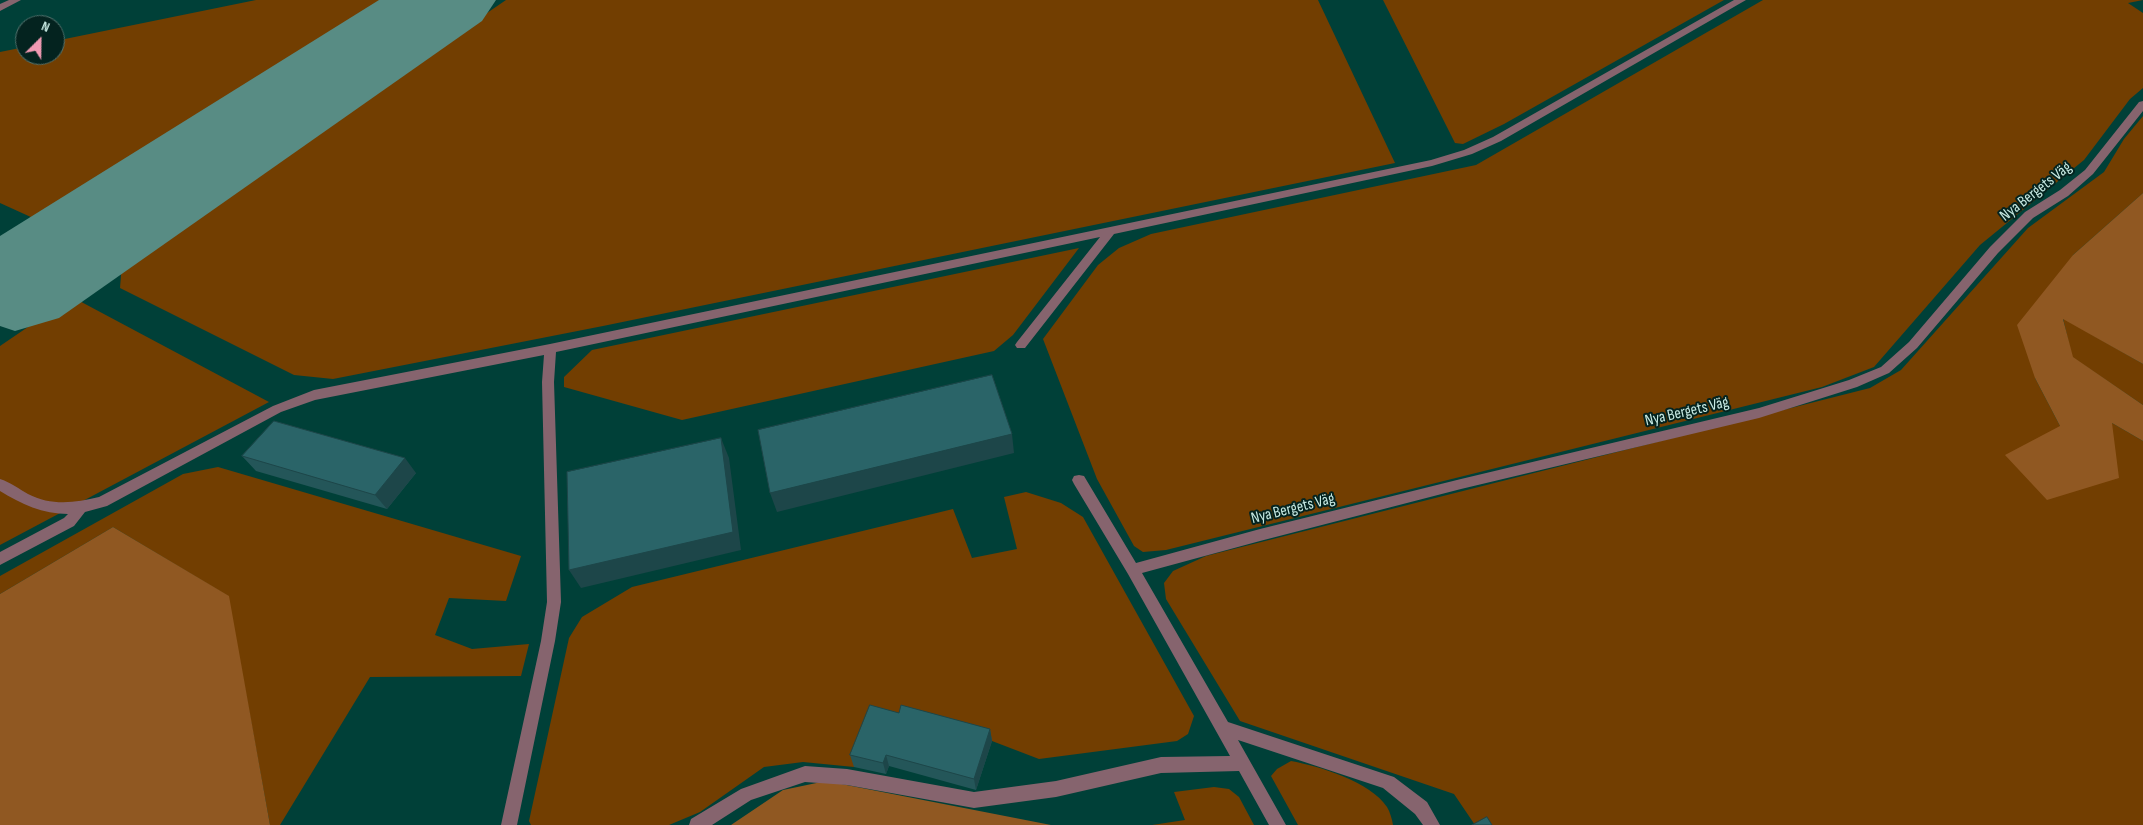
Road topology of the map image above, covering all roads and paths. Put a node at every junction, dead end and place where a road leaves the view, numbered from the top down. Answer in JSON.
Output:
{"nodes":[{"id":1,"x":16,"y":0,"type":"edge"},
{"id":2,"x":1741,"y":0,"type":"edge"},
{"id":3,"x":0,"y":8,"type":"edge"},
{"id":4,"x":2143,"y":104,"type":"edge"},
{"id":5,"x":1112,"y":229,"type":"junction"},
{"id":6,"x":1021,"y":345,"type":"dead end"},
{"id":7,"x":550,"y":348,"type":"junction"},
{"id":8,"x":1079,"y":480,"type":"dead end"},
{"id":9,"x":0,"y":484,"type":"edge"},
{"id":10,"x":80,"y":508,"type":"junction"},
{"id":11,"x":0,"y":559,"type":"edge"},
{"id":12,"x":1133,"y":570,"type":"junction"},
{"id":13,"x":1224,"y":728,"type":"junction"},
{"id":14,"x":1244,"y":763,"type":"junction"},
{"id":15,"x":509,"y":825,"type":"edge"},
{"id":16,"x":696,"y":825,"type":"edge"},
{"id":17,"x":1278,"y":825,"type":"edge"},
{"id":18,"x":1432,"y":825,"type":"edge"}],
"edges":[{"from":1,"to":3,"type":"lane"},
{"from":2,"to":5,"type":"lane"},
{"from":4,"to":12,"type":"lane","name":"Nya Bergets Väg"},
{"from":5,"to":6,"type":"lane"},
{"from":5,"to":7,"type":"lane"},
{"from":7,"to":10,"type":"lane"},
{"from":7,"to":15,"type":"lane"},
{"from":8,"to":12,"type":"lane"},
{"from":9,"to":10,"type":"lane"},
{"from":10,"to":11,"type":"lane"},
{"from":12,"to":13,"type":"lane"},
{"from":13,"to":14,"type":"lane"},
{"from":13,"to":18,"type":"lane"},
{"from":14,"to":16,"type":"lane"},
{"from":14,"to":17,"type":"lane"}]}
